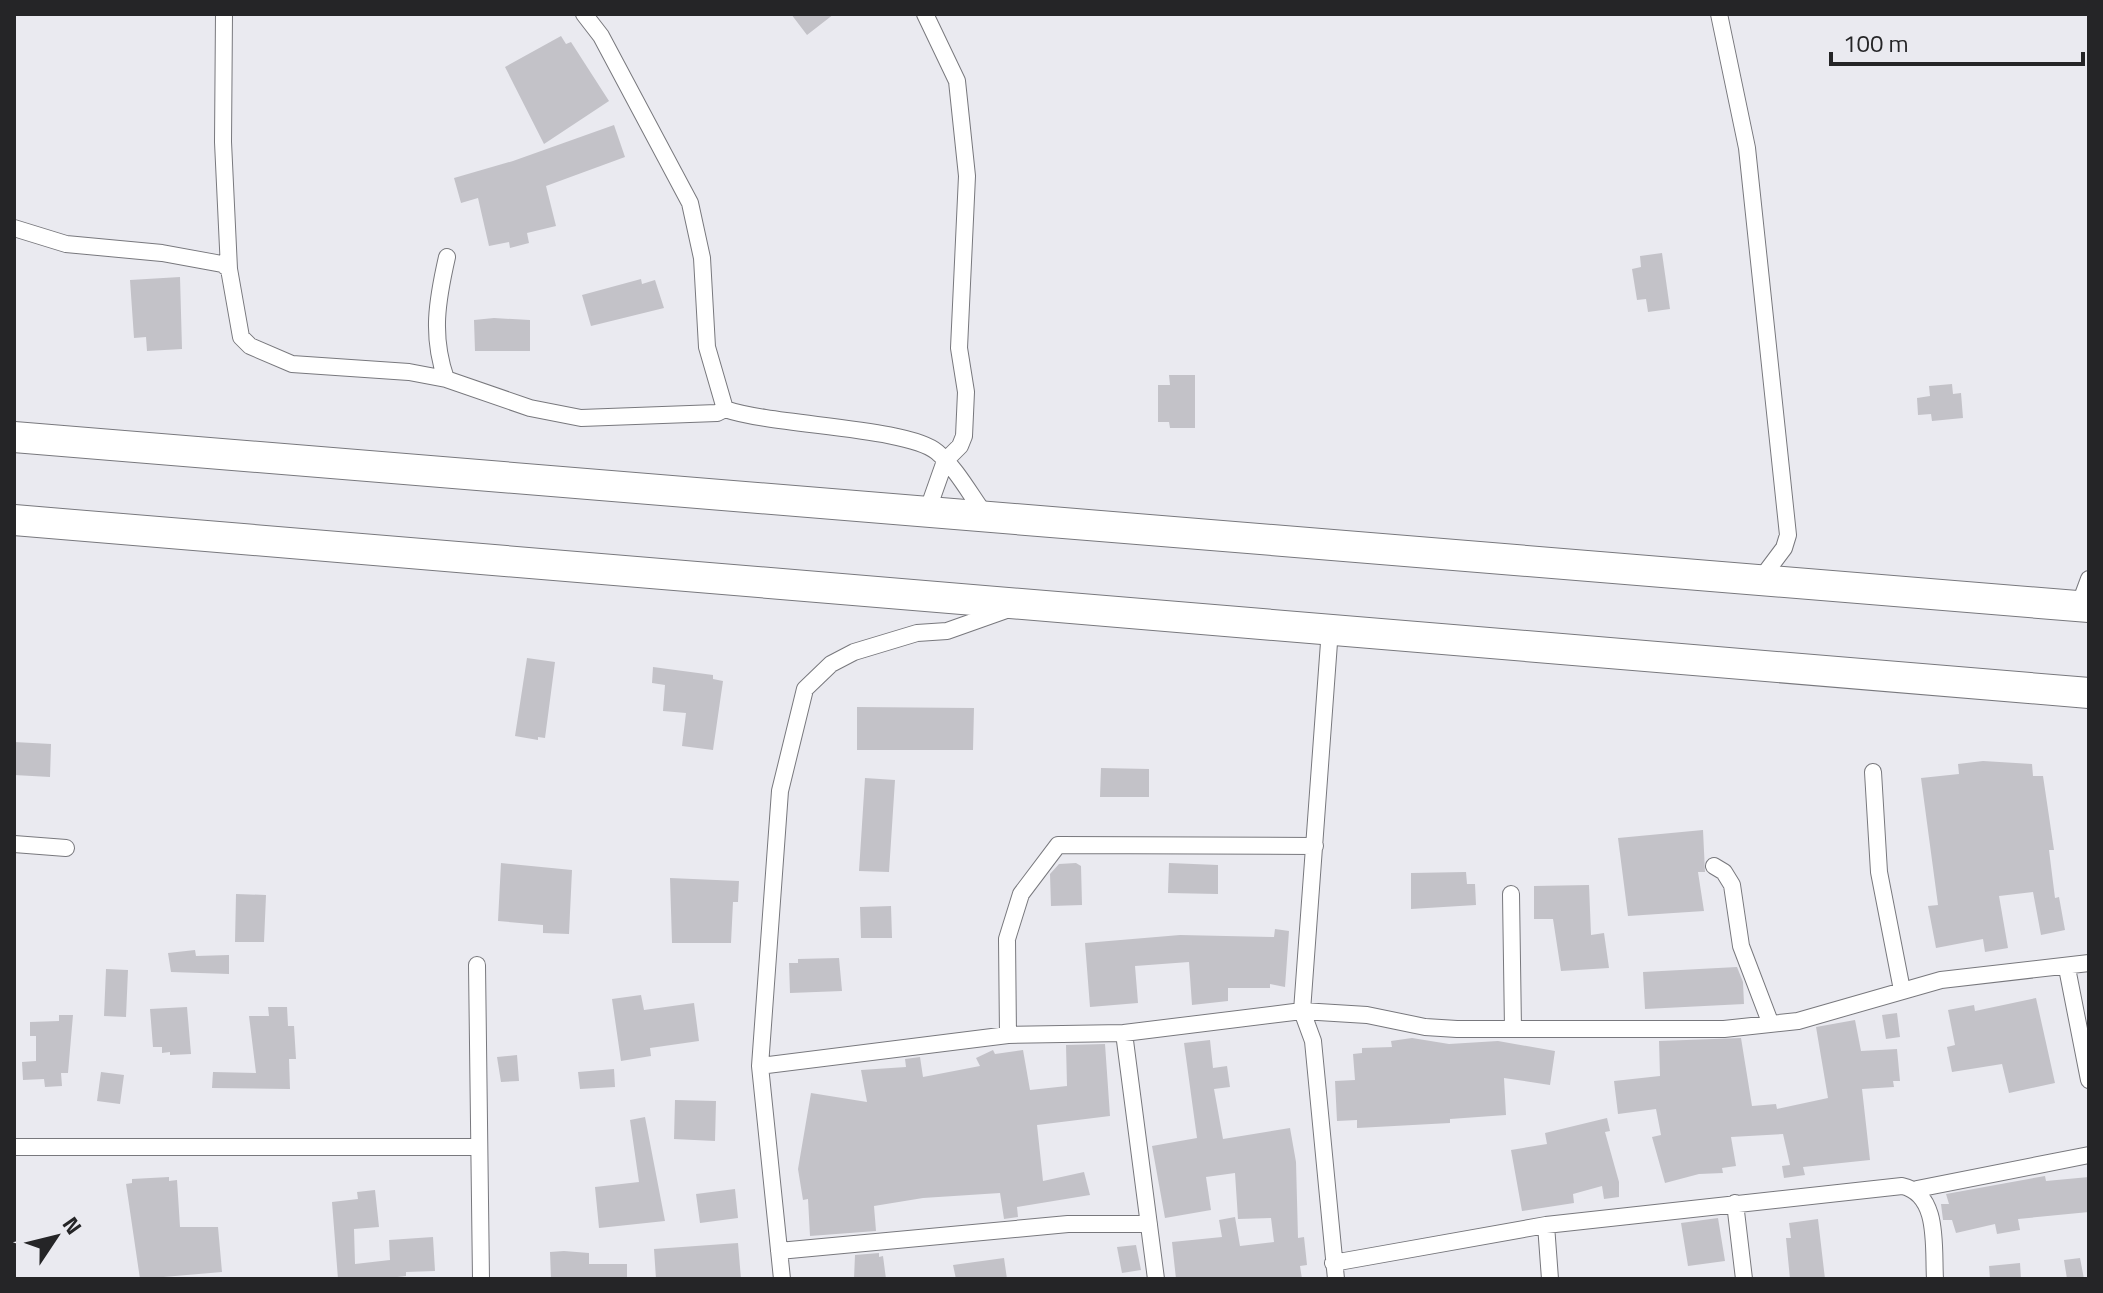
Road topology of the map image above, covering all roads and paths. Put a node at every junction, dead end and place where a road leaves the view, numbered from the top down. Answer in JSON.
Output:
{"nodes":[{"id":1,"x":224,"y":14,"type":"edge"},
{"id":2,"x":584,"y":14,"type":"edge"},
{"id":3,"x":925,"y":14,"type":"edge"},
{"id":4,"x":1719,"y":14,"type":"edge"},
{"id":5,"x":14,"y":228,"type":"edge"},
{"id":6,"x":447,"y":257,"type":"dead end"},
{"id":7,"x":229,"y":269,"type":"junction"},
{"id":8,"x":446,"y":379,"type":"junction"},
{"id":9,"x":725,"y":409,"type":"junction"},
{"id":10,"x":14,"y":437,"type":"edge"},
{"id":11,"x":945,"y":461,"type":"junction"},
{"id":12,"x":927,"y":512,"type":"junction"},
{"id":13,"x":987,"y":517,"type":"junction"},
{"id":14,"x":14,"y":520,"type":"edge"},
{"id":15,"x":1760,"y":580,"type":"junction"},
{"id":16,"x":2086,"y":597,"type":"edge"},
{"id":17,"x":1024,"y":603,"type":"junction"},
{"id":18,"x":1330,"y":629,"type":"junction"},
{"id":19,"x":2089,"y":693,"type":"edge"},
{"id":20,"x":1873,"y":772,"type":"dead end"},
{"id":21,"x":14,"y":844,"type":"edge"},
{"id":22,"x":1315,"y":846,"type":"junction"},
{"id":23,"x":66,"y":848,"type":"dead end"},
{"id":24,"x":1714,"y":866,"type":"dead end"},
{"id":25,"x":1511,"y":894,"type":"dead end"},
{"id":26,"x":2089,"y":963,"type":"edge"},
{"id":27,"x":477,"y":965,"type":"dead end"},
{"id":28,"x":2067,"y":968,"type":"junction"},
{"id":29,"x":1902,"y":990,"type":"junction"},
{"id":30,"x":1302,"y":1011,"type":"junction"},
{"id":31,"x":1770,"y":1022,"type":"junction"},
{"id":32,"x":1513,"y":1029,"type":"junction"},
{"id":33,"x":1124,"y":1033,"type":"junction"},
{"id":34,"x":1008,"y":1035,"type":"junction"},
{"id":35,"x":760,"y":1066,"type":"junction"},
{"id":36,"x":2089,"y":1080,"type":"edge"},
{"id":37,"x":14,"y":1147,"type":"edge"},
{"id":38,"x":479,"y":1147,"type":"junction"},
{"id":39,"x":2089,"y":1155,"type":"edge"},
{"id":40,"x":1917,"y":1189,"type":"junction"},
{"id":41,"x":1735,"y":1203,"type":"junction"},
{"id":42,"x":1149,"y":1224,"type":"junction"},
{"id":43,"x":1546,"y":1225,"type":"junction"},
{"id":44,"x":779,"y":1251,"type":"junction"},
{"id":45,"x":1335,"y":1271,"type":"edge"},
{"id":46,"x":481,"y":1279,"type":"edge"},
{"id":47,"x":782,"y":1279,"type":"edge"},
{"id":48,"x":1156,"y":1279,"type":"edge"},
{"id":49,"x":1550,"y":1279,"type":"edge"},
{"id":50,"x":1744,"y":1279,"type":"edge"},
{"id":51,"x":1935,"y":1279,"type":"edge"}],
"edges":[{"from":1,"to":7,"type":"street"},
{"from":2,"to":9,"type":"street"},
{"from":3,"to":11,"type":"street"},
{"from":4,"to":15,"type":"street"},
{"from":5,"to":7,"type":"street"},
{"from":6,"to":8,"type":"street"},
{"from":7,"to":8,"type":"street"},
{"from":8,"to":9,"type":"street"},
{"from":9,"to":11,"type":"street"},
{"from":10,"to":12,"type":"highway"},
{"from":11,"to":12,"type":"street"},
{"from":11,"to":13,"type":"street"},
{"from":12,"to":13,"type":"highway"},
{"from":13,"to":15,"type":"highway"},
{"from":14,"to":17,"type":"highway"},
{"from":15,"to":16,"type":"highway"},
{"from":17,"to":18,"type":"highway"},
{"from":17,"to":35,"type":"street"},
{"from":18,"to":19,"type":"highway"},
{"from":18,"to":22,"type":"street"},
{"from":20,"to":29,"type":"street"},
{"from":21,"to":23,"type":"street"},
{"from":22,"to":30,"type":"street"},
{"from":22,"to":34,"type":"street"},
{"from":24,"to":31,"type":"street"},
{"from":25,"to":32,"type":"street"},
{"from":26,"to":28,"type":"street"},
{"from":27,"to":38,"type":"street"},
{"from":28,"to":29,"type":"street"},
{"from":28,"to":36,"type":"street"},
{"from":29,"to":31,"type":"street"},
{"from":30,"to":32,"type":"street"},
{"from":30,"to":33,"type":"street"},
{"from":30,"to":45,"type":"street"},
{"from":31,"to":32,"type":"street"},
{"from":33,"to":34,"type":"street"},
{"from":33,"to":42,"type":"street"},
{"from":34,"to":35,"type":"street"},
{"from":35,"to":44,"type":"street"},
{"from":37,"to":38,"type":"street"},
{"from":38,"to":46,"type":"street"},
{"from":39,"to":40,"type":"street"},
{"from":40,"to":41,"type":"street"},
{"from":40,"to":51,"type":"street"},
{"from":41,"to":43,"type":"street"},
{"from":41,"to":50,"type":"street"},
{"from":42,"to":44,"type":"street"},
{"from":42,"to":48,"type":"street"},
{"from":43,"to":45,"type":"street"},
{"from":43,"to":49,"type":"street"},
{"from":44,"to":47,"type":"street"}]}
